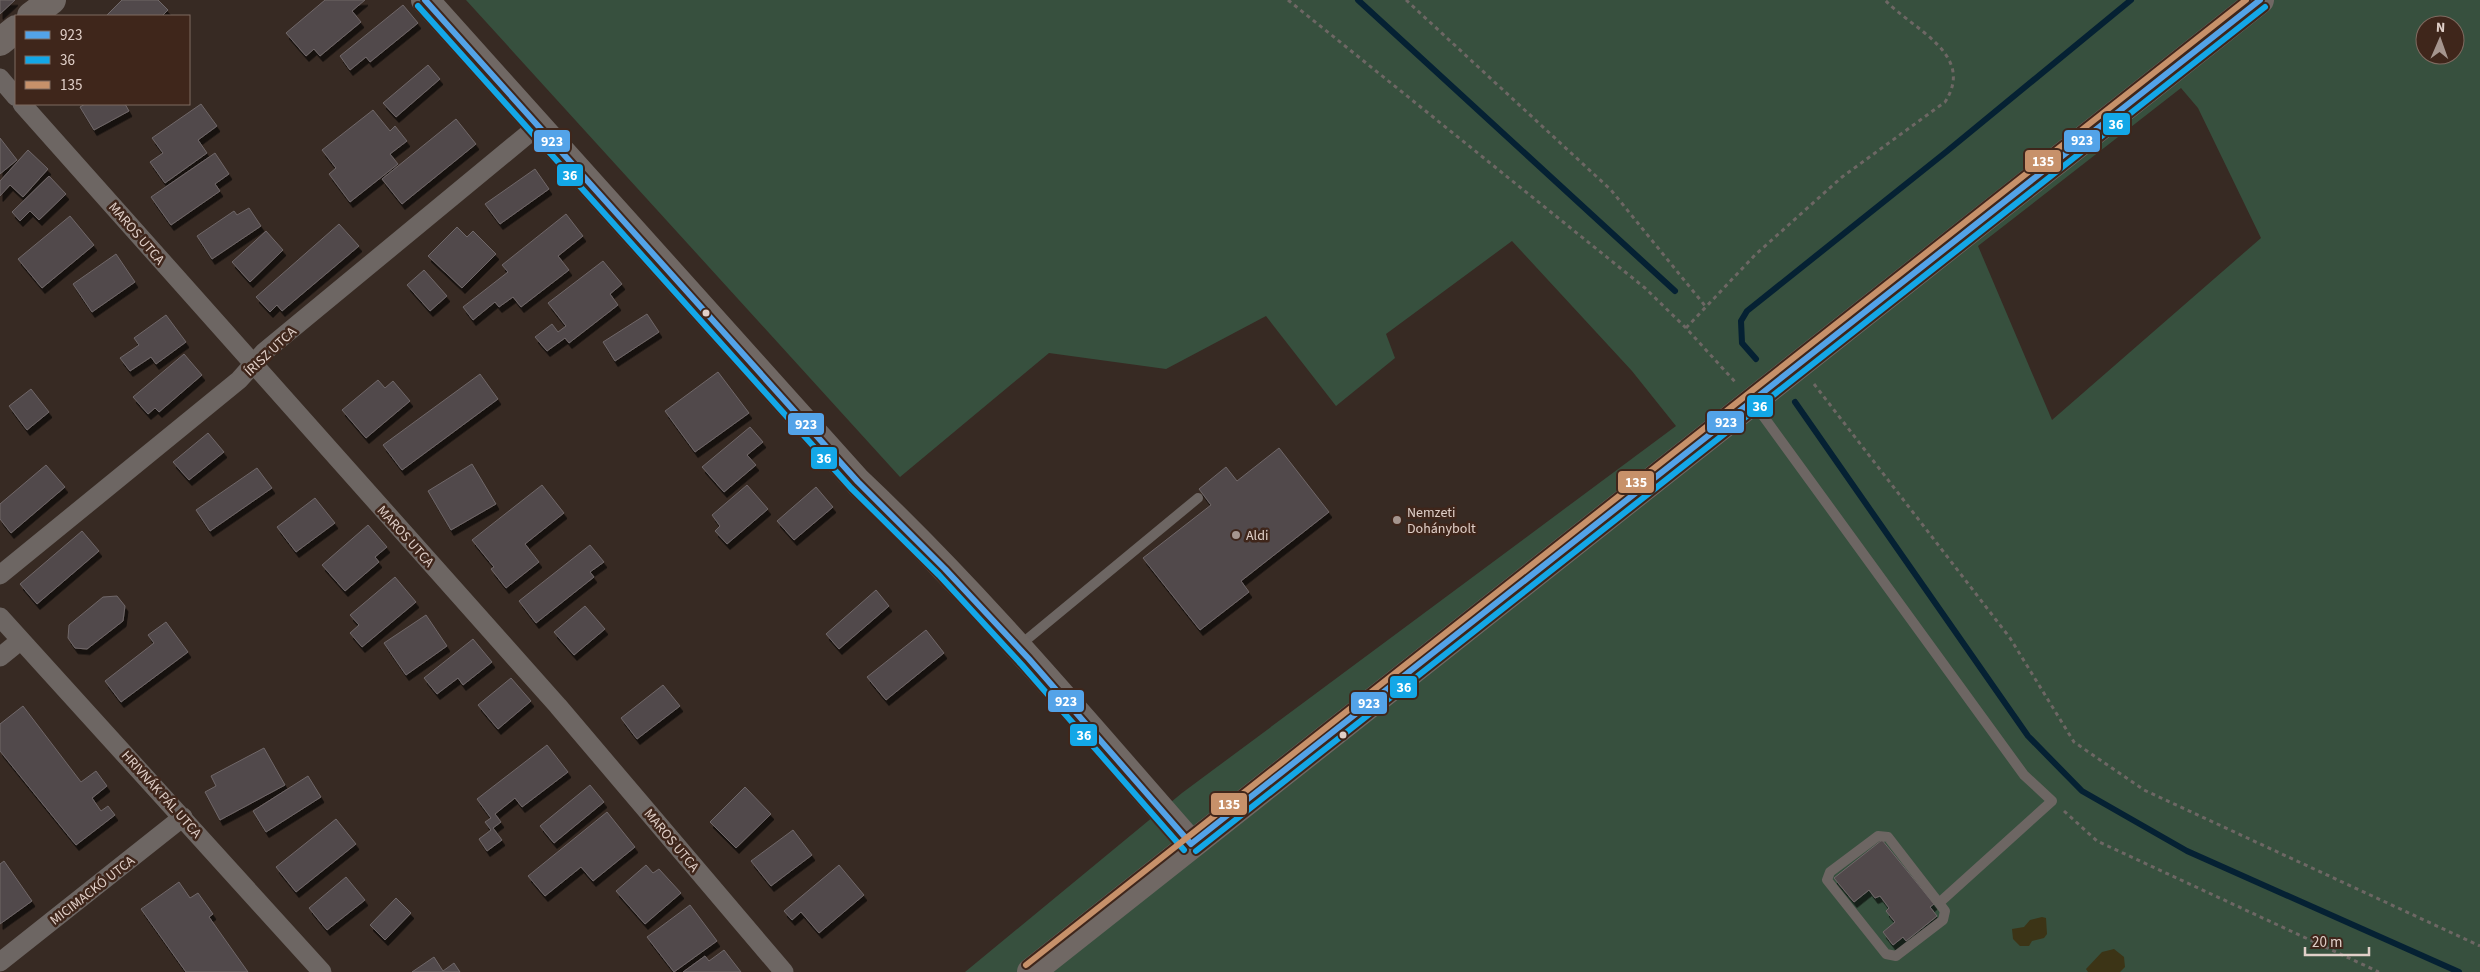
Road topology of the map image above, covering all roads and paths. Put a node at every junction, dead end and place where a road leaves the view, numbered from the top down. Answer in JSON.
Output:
{"nodes":[{"id":1,"x":52,"y":0,"type":"edge"},
{"id":2,"x":425,"y":0,"type":"edge"},
{"id":3,"x":1288,"y":0,"type":"edge"},
{"id":4,"x":1406,"y":0,"type":"edge"},
{"id":5,"x":1885,"y":0,"type":"edge"},
{"id":6,"x":2260,"y":0,"type":"edge"},
{"id":7,"x":33,"y":15,"type":"edge"},
{"id":8,"x":15,"y":30,"type":"edge"},
{"id":9,"x":0,"y":42,"type":"edge"},
{"id":10,"x":0,"y":78,"type":"edge"},
{"id":11,"x":15,"y":96,"type":"edge"},
{"id":12,"x":23,"y":105,"type":"edge"},
{"id":13,"x":539,"y":125,"type":"junction"},
{"id":14,"x":1706,"y":307,"type":"junction"},
{"id":15,"x":1686,"y":328,"type":"junction"},
{"id":16,"x":1798,"y":363,"type":"junction"},
{"id":17,"x":252,"y":364,"type":"junction"},
{"id":18,"x":1752,"y":402,"type":"junction"},
{"id":19,"x":1198,"y":498,"type":"dead end"},
{"id":20,"x":0,"y":575,"type":"edge"},
{"id":21,"x":0,"y":617,"type":"edge"},
{"id":22,"x":21,"y":640,"type":"junction"},
{"id":23,"x":1018,"y":646,"type":"junction"},
{"id":24,"x":0,"y":657,"type":"edge"},
{"id":25,"x":2052,"y":801,"type":"junction"},
{"id":26,"x":183,"y":817,"type":"junction"},
{"id":27,"x":1192,"y":844,"type":"junction"},
{"id":28,"x":1939,"y":903,"type":"junction"},
{"id":29,"x":2480,"y":946,"type":"edge"},
{"id":30,"x":0,"y":962,"type":"edge"},
{"id":31,"x":322,"y":972,"type":"edge"},
{"id":32,"x":784,"y":972,"type":"edge"},
{"id":33,"x":1031,"y":972,"type":"edge"},
{"id":34,"x":2379,"y":972,"type":"edge"}],
"edges":[{"from":1,"to":7,"type":"main road"},
{"from":2,"to":13,"type":"main road"},
{"from":3,"to":15,"type":"path"},
{"from":4,"to":14,"type":"path"},
{"from":5,"to":14,"type":"path"},
{"from":6,"to":16,"type":"main road"},
{"from":8,"to":9,"type":"main road"},
{"from":10,"to":11,"type":"street"},
{"from":12,"to":17,"type":"street","name":"MAROS UTCA"},
{"from":13,"to":17,"type":"street","name":"ÍRISZ UTCA"},
{"from":13,"to":23,"type":"main road"},
{"from":14,"to":15,"type":"path"},
{"from":15,"to":18,"type":"path"},
{"from":16,"to":18,"type":"main road"},
{"from":16,"to":29,"type":"path"},
{"from":17,"to":20,"type":"street","name":"ÍRISZ UTCA"},
{"from":17,"to":32,"type":"street","name":"MAROS UTCA"},
{"from":18,"to":25,"type":"lane"},
{"from":18,"to":27,"type":"main road"},
{"from":19,"to":23,"type":"lane"},
{"from":21,"to":22,"type":"street","name":"HRIVNÁK PÁL UTCA"},
{"from":22,"to":24,"type":"street"},
{"from":22,"to":26,"type":"street","name":"HRIVNÁK PÁL UTCA"},
{"from":23,"to":27,"type":"main road"},
{"from":25,"to":28,"type":"lane"},
{"from":25,"to":34,"type":"path"},
{"from":26,"to":30,"type":"street","name":"MICIMACKÓ UTCA"},
{"from":26,"to":31,"type":"street","name":"HRIVNÁK PÁL UTCA"},
{"from":27,"to":33,"type":"main road"},
{"from":28,"to":28,"type":"lane"}]}
